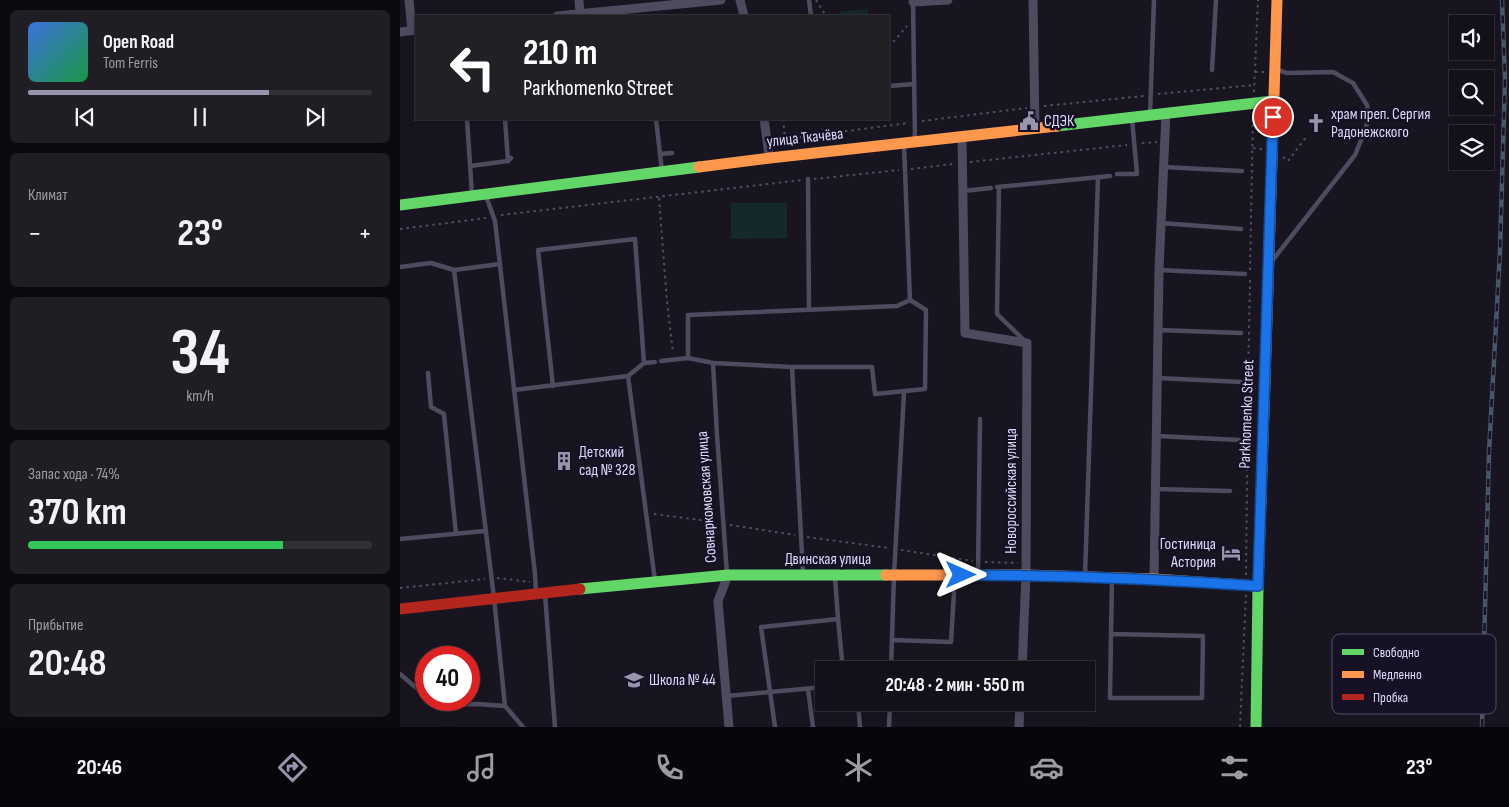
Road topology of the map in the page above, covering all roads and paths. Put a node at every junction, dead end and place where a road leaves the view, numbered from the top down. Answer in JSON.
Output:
{"nodes":[{"id":1,"x":409,"y":0,"type":"edge"},
{"id":2,"x":579,"y":0,"type":"edge"},
{"id":3,"x":721,"y":0,"type":"edge"},
{"id":4,"x":740,"y":0,"type":"edge"},
{"id":5,"x":809,"y":0,"type":"edge"},
{"id":6,"x":816,"y":0,"type":"edge"},
{"id":7,"x":948,"y":0,"type":"edge"},
{"id":8,"x":1033,"y":0,"type":"edge"},
{"id":9,"x":1154,"y":0,"type":"edge"},
{"id":10,"x":1216,"y":0,"type":"edge"},
{"id":11,"x":1258,"y":0,"type":"edge"},
{"id":12,"x":1277,"y":0,"type":"edge"},
{"id":13,"x":913,"y":2,"type":"joint"},
{"id":14,"x":625,"y":5,"type":"edge"},
{"id":15,"x":643,"y":12,"type":"edge"},
{"id":16,"x":580,"y":14,"type":"junction"},
{"id":17,"x":568,"y":15,"type":"edge"},
{"id":18,"x":744,"y":15,"type":"edge"},
{"id":19,"x":811,"y":15,"type":"edge"},
{"id":20,"x":825,"y":15,"type":"edge"},
{"id":21,"x":913,"y":19,"type":"junction"},
{"id":22,"x":414,"y":30,"type":"edge"},
{"id":23,"x":400,"y":32,"type":"edge"},
{"id":24,"x":890,"y":45,"type":"edge"},
{"id":25,"x":1275,"y":68,"type":"junction"},
{"id":26,"x":1212,"y":70,"type":"dead end"},
{"id":27,"x":914,"y":84,"type":"junction"},
{"id":28,"x":1254,"y":85,"type":"junction"},
{"id":29,"x":890,"y":86,"type":"edge"},
{"id":30,"x":1150,"y":95,"type":"junction"},
{"id":31,"x":1274,"y":101,"type":"junction"},
{"id":32,"x":1254,"y":103,"type":"junction"},
{"id":33,"x":1034,"y":107,"type":"junction"},
{"id":34,"x":1166,"y":114,"type":"junction"},
{"id":35,"x":1150,"y":116,"type":"junction"},
{"id":36,"x":1132,"y":118,"type":"junction"},
{"id":37,"x":467,"y":120,"type":"edge"},
{"id":38,"x":505,"y":120,"type":"edge"},
{"id":39,"x":656,"y":120,"type":"edge"},
{"id":40,"x":764,"y":120,"type":"edge"},
{"id":41,"x":784,"y":120,"type":"edge"},
{"id":42,"x":914,"y":122,"type":"junction"},
{"id":43,"x":1035,"y":129,"type":"junction"},
{"id":44,"x":1307,"y":136,"type":"dead end"},
{"id":45,"x":962,"y":137,"type":"junction"},
{"id":46,"x":785,"y":139,"type":"junction"},
{"id":47,"x":779,"y":140,"type":"dead end"},
{"id":48,"x":1164,"y":141,"type":"junction"},
{"id":49,"x":910,"y":143,"type":"junction"},
{"id":50,"x":1135,"y":144,"type":"junction"},
{"id":51,"x":672,"y":153,"type":"dead end"},
{"id":52,"x":660,"y":154,"type":"junction"},
{"id":53,"x":1281,"y":154,"type":"dead end"},
{"id":54,"x":769,"y":156,"type":"junction"},
{"id":55,"x":962,"y":163,"type":"junction"},
{"id":56,"x":470,"y":166,"type":"junction"},
{"id":57,"x":1163,"y":167,"type":"junction"},
{"id":58,"x":905,"y":170,"type":"junction"},
{"id":59,"x":1242,"y":171,"type":"dead end"},
{"id":60,"x":662,"y":172,"type":"junction"},
{"id":61,"x":1117,"y":174,"type":"dead end"},
{"id":62,"x":1110,"y":176,"type":"dead end"},
{"id":63,"x":1098,"y":177,"type":"junction"},
{"id":64,"x":808,"y":179,"type":"junction"},
{"id":65,"x":995,"y":188,"type":"junction"},
{"id":66,"x":963,"y":191,"type":"junction"},
{"id":67,"x":486,"y":195,"type":"junction"},
{"id":68,"x":472,"y":196,"type":"junction"},
{"id":69,"x":659,"y":197,"type":"junction"},
{"id":70,"x":400,"y":205,"type":"edge"},
{"id":71,"x":493,"y":217,"type":"junction"},
{"id":72,"x":1161,"y":223,"type":"junction"},
{"id":73,"x":400,"y":229,"type":"edge"},
{"id":74,"x":1241,"y":229,"type":"dead end"},
{"id":75,"x":500,"y":264,"type":"junction"},
{"id":76,"x":1268,"y":265,"type":"junction"},
{"id":77,"x":400,"y":267,"type":"edge"},
{"id":78,"x":454,"y":270,"type":"junction"},
{"id":79,"x":1159,"y":270,"type":"junction"},
{"id":80,"x":1245,"y":274,"type":"dead end"},
{"id":81,"x":910,"y":300,"type":"junction"},
{"id":82,"x":809,"y":310,"type":"junction"},
{"id":83,"x":1158,"y":330,"type":"junction"},
{"id":84,"x":1241,"y":333,"type":"dead end"},
{"id":85,"x":1027,"y":343,"type":"junction"},
{"id":86,"x":688,"y":358,"type":"junction"},
{"id":87,"x":674,"y":360,"type":"junction"},
{"id":88,"x":644,"y":363,"type":"junction"},
{"id":89,"x":713,"y":363,"type":"junction"},
{"id":90,"x":792,"y":367,"type":"junction"},
{"id":91,"x":428,"y":373,"type":"dead end"},
{"id":92,"x":628,"y":376,"type":"junction"},
{"id":93,"x":1157,"y":378,"type":"junction"},
{"id":94,"x":1242,"y":382,"type":"dead end"},
{"id":95,"x":553,"y":386,"type":"junction"},
{"id":96,"x":514,"y":390,"type":"junction"},
{"id":97,"x":904,"y":392,"type":"junction"},
{"id":98,"x":980,"y":419,"type":"dead end"},
{"id":99,"x":1157,"y":436,"type":"junction"},
{"id":100,"x":1239,"y":440,"type":"dead end"},
{"id":101,"x":1156,"y":489,"type":"junction"},
{"id":102,"x":1230,"y":491,"type":"dead end"},
{"id":103,"x":646,"y":513,"type":"junction"},
{"id":104,"x":724,"y":523,"type":"junction"},
{"id":105,"x":485,"y":531,"type":"junction"},
{"id":106,"x":456,"y":534,"type":"junction"},
{"id":107,"x":801,"y":536,"type":"junction"},
{"id":108,"x":400,"y":539,"type":"edge"},
{"id":109,"x":896,"y":549,"type":"junction"},
{"id":110,"x":978,"y":562,"type":"junction"},
{"id":111,"x":1026,"y":569,"type":"junction"},
{"id":112,"x":728,"y":575,"type":"junction"},
{"id":113,"x":803,"y":575,"type":"junction"},
{"id":114,"x":835,"y":575,"type":"junction"},
{"id":115,"x":894,"y":575,"type":"junction"},
{"id":116,"x":978,"y":575,"type":"junction"},
{"id":117,"x":1085,"y":577,"type":"junction"},
{"id":118,"x":491,"y":578,"type":"junction"},
{"id":119,"x":1112,"y":578,"type":"junction"},
{"id":120,"x":1154,"y":579,"type":"junction"},
{"id":121,"x":656,"y":581,"type":"junction"},
{"id":122,"x":1246,"y":585,"type":"junction"},
{"id":123,"x":1258,"y":586,"type":"junction"},
{"id":124,"x":400,"y":588,"type":"edge"},
{"id":125,"x":539,"y":590,"type":"junction"},
{"id":126,"x":954,"y":592,"type":"dead end"},
{"id":127,"x":494,"y":598,"type":"junction"},
{"id":128,"x":400,"y":609,"type":"edge"},
{"id":129,"x":838,"y":620,"type":"junction"},
{"id":130,"x":1111,"y":634,"type":"junction"},
{"id":131,"x":892,"y":640,"type":"junction"},
{"id":132,"x":842,"y":661,"type":"edge"},
{"id":133,"x":891,"y":661,"type":"edge"},
{"id":134,"x":1022,"y":661,"type":"edge"},
{"id":135,"x":400,"y":674,"type":"edge"},
{"id":136,"x":415,"y":687,"type":"edge"},
{"id":137,"x":808,"y":688,"type":"junction"},
{"id":138,"x":815,"y":688,"type":"edge"},
{"id":139,"x":770,"y":692,"type":"junction"},
{"id":140,"x":727,"y":696,"type":"junction"},
{"id":141,"x":480,"y":704,"type":"edge"},
{"id":142,"x":505,"y":706,"type":"junction"},
{"id":143,"x":859,"y":711,"type":"edge"},
{"id":144,"x":890,"y":711,"type":"edge"},
{"id":145,"x":1020,"y":711,"type":"edge"},
{"id":146,"x":523,"y":727,"type":"edge"},
{"id":147,"x":555,"y":727,"type":"edge"},
{"id":148,"x":729,"y":727,"type":"edge"},
{"id":149,"x":775,"y":727,"type":"edge"},
{"id":150,"x":813,"y":727,"type":"edge"},
{"id":151,"x":860,"y":727,"type":"edge"},
{"id":152,"x":889,"y":727,"type":"edge"},
{"id":153,"x":1019,"y":727,"type":"edge"},
{"id":154,"x":1240,"y":727,"type":"edge"},
{"id":155,"x":1256,"y":727,"type":"edge"}],
"edges":[{"from":1,"to":22,"type":"street"},
{"from":2,"to":16,"type":"street"},
{"from":3,"to":15,"type":"street"},
{"from":4,"to":18,"type":"street"},
{"from":5,"to":19,"type":"lane"},
{"from":6,"to":20,"type":"path"},
{"from":7,"to":13,"type":"street"},
{"from":8,"to":33,"type":"street"},
{"from":9,"to":30,"type":"lane"},
{"from":10,"to":26,"type":"lane"},
{"from":11,"to":28,"type":"path"},
{"from":12,"to":25,"type":"street","name":"Parkhomenko Street"},
{"from":13,"to":21,"type":"lane"},
{"from":14,"to":15,"type":"street"},
{"from":14,"to":16,"type":"street"},
{"from":16,"to":17,"type":"street"},
{"from":21,"to":24,"type":"path"},
{"from":21,"to":27,"type":"lane"},
{"from":22,"to":23,"type":"street"},
{"from":25,"to":31,"type":"street","name":"Parkhomenko Street"},
{"from":25,"to":76,"type":"lane"},
{"from":27,"to":29,"type":"lane"},
{"from":27,"to":42,"type":"lane"},
{"from":28,"to":30,"type":"path"},
{"from":28,"to":32,"type":"path"},
{"from":30,"to":33,"type":"path"},
{"from":30,"to":35,"type":"lane"},
{"from":31,"to":32,"type":"street","name":"улица Ткачёва"},
{"from":31,"to":76,"type":"street","name":"Parkhomenko Street"},
{"from":32,"to":34,"type":"street","name":"улица Ткачёва"},
{"from":32,"to":122,"type":"path"},
{"from":33,"to":42,"type":"path"},
{"from":33,"to":43,"type":"street"},
{"from":34,"to":35,"type":"street","name":"улица Ткачёва"},
{"from":34,"to":48,"type":"street"},
{"from":35,"to":36,"type":"street","name":"улица Ткачёва"},
{"from":36,"to":43,"type":"street","name":"улица Ткачёва"},
{"from":36,"to":50,"type":"lane"},
{"from":37,"to":56,"type":"lane"},
{"from":38,"to":56,"type":"lane"},
{"from":39,"to":52,"type":"lane"},
{"from":40,"to":54,"type":"street"},
{"from":41,"to":46,"type":"path"},
{"from":42,"to":46,"type":"path"},
{"from":42,"to":49,"type":"lane"},
{"from":43,"to":45,"type":"street","name":"улица Ткачёва"},
{"from":44,"to":53,"type":"path"},
{"from":45,"to":49,"type":"street","name":"улица Ткачёва"},
{"from":45,"to":55,"type":"street"},
{"from":46,"to":47,"type":"path"},
{"from":48,"to":50,"type":"path"},
{"from":48,"to":57,"type":"street"},
{"from":49,"to":54,"type":"street","name":"улица Ткачёва"},
{"from":49,"to":58,"type":"lane"},
{"from":50,"to":55,"type":"path"},
{"from":50,"to":61,"type":"lane"},
{"from":51,"to":52,"type":"lane"},
{"from":52,"to":60,"type":"lane"},
{"from":54,"to":60,"type":"street","name":"улица Ткачёва"},
{"from":55,"to":58,"type":"path"},
{"from":55,"to":66,"type":"street"},
{"from":56,"to":68,"type":"lane"},
{"from":57,"to":59,"type":"lane"},
{"from":57,"to":72,"type":"street"},
{"from":58,"to":64,"type":"path"},
{"from":58,"to":81,"type":"lane"},
{"from":60,"to":67,"type":"street","name":"улица Ткачёва"},
{"from":62,"to":63,"type":"lane"},
{"from":63,"to":65,"type":"lane"},
{"from":63,"to":117,"type":"lane"},
{"from":64,"to":69,"type":"path"},
{"from":64,"to":82,"type":"lane"},
{"from":65,"to":66,"type":"lane"},
{"from":65,"to":85,"type":"lane"},
{"from":66,"to":85,"type":"street"},
{"from":67,"to":68,"type":"street","name":"улица Ткачёва"},
{"from":67,"to":71,"type":"lane"},
{"from":68,"to":70,"type":"street","name":"улица Ткачёва"},
{"from":69,"to":71,"type":"path"},
{"from":69,"to":87,"type":"path"},
{"from":71,"to":73,"type":"path"},
{"from":71,"to":75,"type":"lane"},
{"from":72,"to":74,"type":"lane"},
{"from":72,"to":79,"type":"street"},
{"from":75,"to":78,"type":"lane"},
{"from":75,"to":96,"type":"lane"},
{"from":76,"to":123,"type":"street","name":"Parkhomenko Street"},
{"from":77,"to":78,"type":"lane"},
{"from":78,"to":105,"type":"lane"},
{"from":79,"to":80,"type":"lane"},
{"from":79,"to":83,"type":"street"},
{"from":81,"to":82,"type":"lane"},
{"from":81,"to":97,"type":"lane"},
{"from":82,"to":86,"type":"lane"},
{"from":83,"to":84,"type":"lane"},
{"from":83,"to":93,"type":"street"},
{"from":85,"to":111,"type":"street","name":"Новороссийская улица"},
{"from":86,"to":87,"type":"lane"},
{"from":86,"to":89,"type":"lane"},
{"from":87,"to":88,"type":"lane"},
{"from":88,"to":92,"type":"lane"},
{"from":88,"to":95,"type":"lane"},
{"from":89,"to":90,"type":"lane"},
{"from":89,"to":104,"type":"lane","name":"Совнаркомовская улица"},
{"from":90,"to":97,"type":"lane"},
{"from":90,"to":107,"type":"lane"},
{"from":91,"to":106,"type":"lane"},
{"from":92,"to":95,"type":"lane"},
{"from":92,"to":103,"type":"lane"},
{"from":93,"to":94,"type":"lane"},
{"from":93,"to":99,"type":"street"},
{"from":95,"to":96,"type":"lane"},
{"from":96,"to":125,"type":"lane"},
{"from":97,"to":109,"type":"lane"},
{"from":98,"to":110,"type":"lane"},
{"from":99,"to":100,"type":"lane"},
{"from":99,"to":101,"type":"street"},
{"from":101,"to":102,"type":"lane"},
{"from":101,"to":120,"type":"street"},
{"from":103,"to":104,"type":"path"},
{"from":103,"to":121,"type":"lane"},
{"from":104,"to":107,"type":"path"},
{"from":104,"to":112,"type":"lane","name":"Совнаркомовская улица"},
{"from":105,"to":106,"type":"lane"},
{"from":105,"to":118,"type":"lane"},
{"from":106,"to":108,"type":"lane"},
{"from":107,"to":109,"type":"path"},
{"from":107,"to":113,"type":"lane"},
{"from":109,"to":110,"type":"path"},
{"from":109,"to":115,"type":"lane"},
{"from":110,"to":111,"type":"path"},
{"from":110,"to":116,"type":"lane"},
{"from":111,"to":116,"type":"street","name":"Двинская улица"},
{"from":111,"to":117,"type":"street","name":"Двинская улица"},
{"from":111,"to":134,"type":"street","name":"Новороссийская улица"},
{"from":112,"to":113,"type":"street","name":"Двинская улица"},
{"from":112,"to":121,"type":"street","name":"Двинская улица"},
{"from":112,"to":140,"type":"street","name":"Совнаркомовская улица"},
{"from":113,"to":114,"type":"street","name":"Двинская улица"},
{"from":114,"to":115,"type":"street","name":"Двинская улица"},
{"from":114,"to":129,"type":"lane"},
{"from":115,"to":116,"type":"street","name":"Двинская улица"},
{"from":115,"to":131,"type":"lane"},
{"from":117,"to":119,"type":"street","name":"Двинская улица"},
{"from":118,"to":124,"type":"path"},
{"from":118,"to":125,"type":"path"},
{"from":118,"to":127,"type":"lane"},
{"from":119,"to":120,"type":"street","name":"Двинская улица"},
{"from":119,"to":130,"type":"lane"},
{"from":120,"to":122,"type":"street","name":"Двинская улица"},
{"from":121,"to":125,"type":"street","name":"Двинская улица"},
{"from":122,"to":123,"type":"street","name":"Двинская улица"},
{"from":122,"to":154,"type":"path"},
{"from":123,"to":155,"type":"street","name":"Parkhomenko Street"},
{"from":125,"to":127,"type":"street","name":"Двинская улица"},
{"from":125,"to":147,"type":"lane"},
{"from":126,"to":131,"type":"lane"},
{"from":127,"to":128,"type":"street","name":"Двинская улица"},
{"from":127,"to":142,"type":"lane"},
{"from":129,"to":132,"type":"lane"},
{"from":129,"to":139,"type":"lane"},
{"from":130,"to":130,"type":"lane"},
{"from":131,"to":133,"type":"lane"},
{"from":135,"to":136,"type":"lane"},
{"from":137,"to":138,"type":"lane"},
{"from":137,"to":139,"type":"lane"},
{"from":137,"to":150,"type":"lane"},
{"from":139,"to":140,"type":"lane"},
{"from":139,"to":149,"type":"lane"},
{"from":140,"to":148,"type":"street","name":"Совнаркомовская улица"},
{"from":141,"to":142,"type":"lane"},
{"from":142,"to":146,"type":"lane"},
{"from":143,"to":151,"type":"lane"},
{"from":144,"to":152,"type":"lane"},
{"from":145,"to":153,"type":"street"}]}
